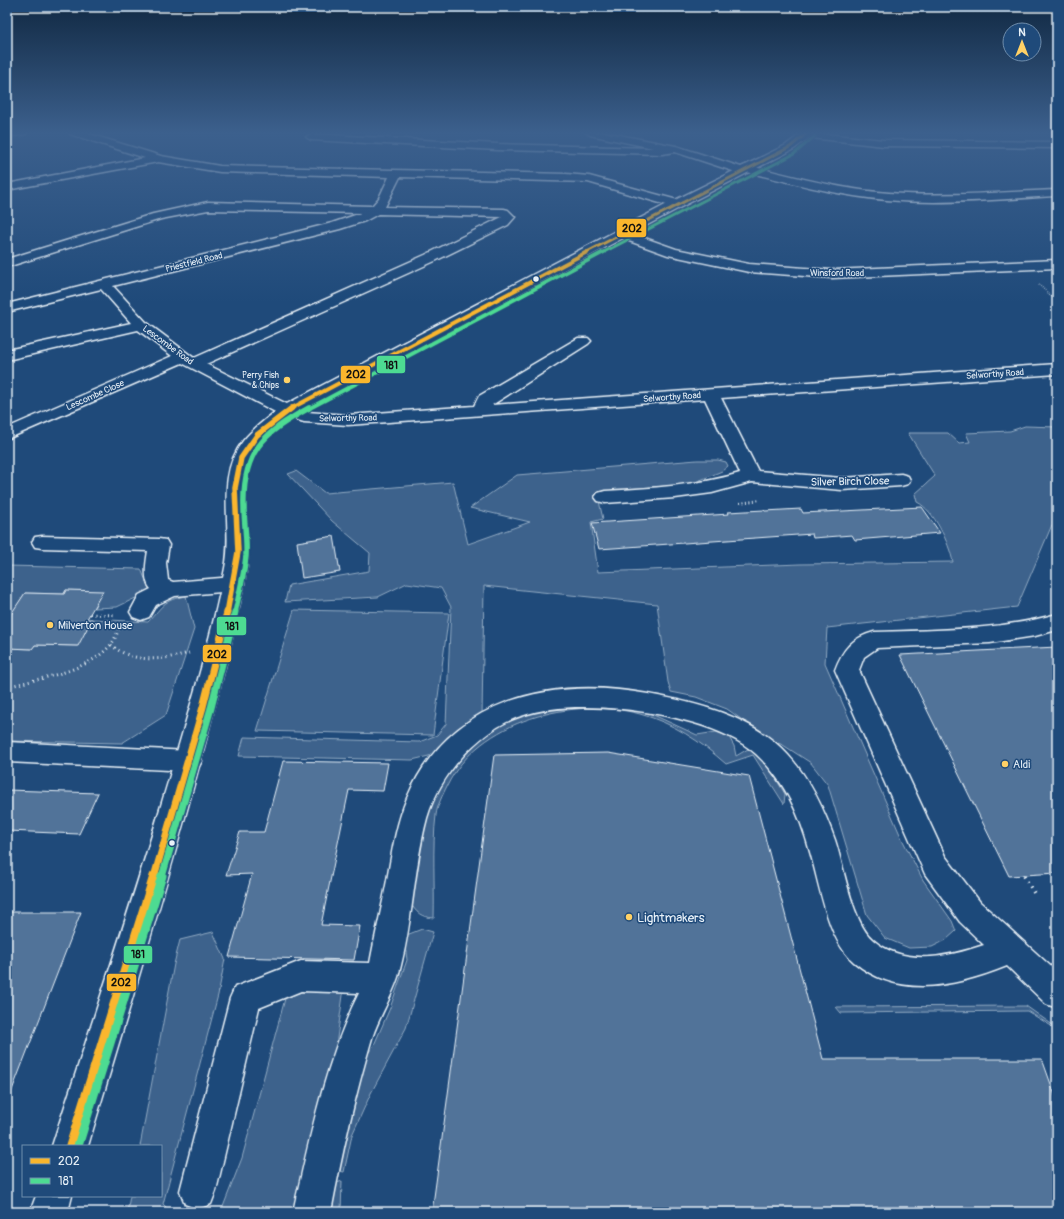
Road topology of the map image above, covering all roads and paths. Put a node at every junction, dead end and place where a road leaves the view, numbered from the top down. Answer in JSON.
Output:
{"nodes":[{"id":1,"x":388,"y":189,"type":"edge"},
{"id":2,"x":622,"y":189,"type":"edge"},
{"id":3,"x":706,"y":189,"type":"edge"},
{"id":4,"x":839,"y":189,"type":"edge"},
{"id":5,"x":1057,"y":192,"type":"edge"},
{"id":6,"x":677,"y":204,"type":"junction"},
{"id":7,"x":378,"y":209,"type":"junction"},
{"id":8,"x":622,"y":234,"type":"junction"},
{"id":9,"x":7,"y":264,"type":"edge"},
{"id":10,"x":1057,"y":264,"type":"edge"},
{"id":11,"x":104,"y":284,"type":"junction"},
{"id":12,"x":7,"y":308,"type":"edge"},
{"id":13,"x":142,"y":325,"type":"junction"},
{"id":14,"x":583,"y":341,"type":"dead end"},
{"id":15,"x":7,"y":355,"type":"edge"},
{"id":16,"x":188,"y":360,"type":"junction"},
{"id":17,"x":1057,"y":369,"type":"edge"},
{"id":18,"x":711,"y":394,"type":"junction"},
{"id":19,"x":481,"y":410,"type":"junction"},
{"id":20,"x":287,"y":411,"type":"junction"},
{"id":21,"x":7,"y":434,"type":"edge"},
{"id":22,"x":751,"y":476,"type":"junction"},
{"id":23,"x":901,"y":480,"type":"dead end"},
{"id":24,"x":605,"y":497,"type":"dead end"},
{"id":25,"x":764,"y":500,"type":"dead end"},
{"id":26,"x":735,"y":504,"type":"dead end"},
{"id":27,"x":42,"y":542,"type":"dead end"},
{"id":28,"x":233,"y":584,"type":"junction"},
{"id":29,"x":171,"y":589,"type":"junction"},
{"id":30,"x":141,"y":612,"type":"dead end"},
{"id":31,"x":90,"y":614,"type":"dead end"},
{"id":32,"x":121,"y":619,"type":"dead end"},
{"id":33,"x":1057,"y":622,"type":"edge"},
{"id":34,"x":121,"y":623,"type":"dead end"},
{"id":35,"x":111,"y":645,"type":"junction"},
{"id":36,"x":216,"y":653,"type":"junction"},
{"id":37,"x":7,"y":687,"type":"edge"},
{"id":38,"x":7,"y":752,"type":"edge"},
{"id":39,"x":189,"y":761,"type":"junction"},
{"id":40,"x":1024,"y":875,"type":"dead end"},
{"id":41,"x":1034,"y":893,"type":"dead end"},
{"id":42,"x":1011,"y":950,"type":"junction"},
{"id":43,"x":382,"y":978,"type":"junction"},
{"id":44,"x":1057,"y":993,"type":"edge"},
{"id":45,"x":70,"y":1145,"type":"edge"},
{"id":46,"x":198,"y":1191,"type":"dead end"},
{"id":47,"x":54,"y":1197,"type":"edge"},
{"id":48,"x":49,"y":1212,"type":"edge"},
{"id":49,"x":312,"y":1212,"type":"edge"}],
"edges":[{"from":1,"to":7,"type":"street"},
{"from":2,"to":6,"type":"street"},
{"from":3,"to":6,"type":"street"},
{"from":4,"to":5,"type":"street"},
{"from":6,"to":8,"type":"street"},
{"from":7,"to":9,"type":"street"},
{"from":7,"to":11,"type":"street","name":"Priestfield Road"},
{"from":7,"to":16,"type":"street","name":"Lescombe Close"},
{"from":8,"to":10,"type":"street","name":"Winsford Road"},
{"from":8,"to":20,"type":"street"},
{"from":11,"to":12,"type":"street","name":"Priestfield Road"},
{"from":11,"to":13,"type":"street","name":"Lescombe Road"},
{"from":13,"to":15,"type":"street"},
{"from":13,"to":16,"type":"street","name":"Lescombe Road"},
{"from":14,"to":19,"type":"street"},
{"from":16,"to":20,"type":"street","name":"Lescombe Road"},
{"from":16,"to":21,"type":"street","name":"Lescombe Close"},
{"from":17,"to":18,"type":"street","name":"Selworthy Road"},
{"from":18,"to":19,"type":"street","name":"Selworthy Road"},
{"from":18,"to":22,"type":"street"},
{"from":19,"to":20,"type":"street","name":"Selworthy Road"},
{"from":20,"to":28,"type":"street"},
{"from":22,"to":23,"type":"street","name":"Silver Birch Close"},
{"from":22,"to":24,"type":"street","name":"Silver Birch Close"},
{"from":25,"to":26,"type":"path"},
{"from":27,"to":29,"type":"street"},
{"from":28,"to":29,"type":"street"},
{"from":28,"to":36,"type":"street"},
{"from":29,"to":30,"type":"street"},
{"from":31,"to":32,"type":"path"},
{"from":33,"to":42,"type":"street"},
{"from":34,"to":35,"type":"path"},
{"from":35,"to":36,"type":"path"},
{"from":35,"to":37,"type":"path"},
{"from":36,"to":39,"type":"street"},
{"from":38,"to":39,"type":"street"},
{"from":39,"to":45,"type":"street"},
{"from":40,"to":41,"type":"path"},
{"from":42,"to":43,"type":"street"},
{"from":42,"to":44,"type":"street"},
{"from":43,"to":46,"type":"street"},
{"from":43,"to":49,"type":"street"},
{"from":47,"to":48,"type":"street"}]}
